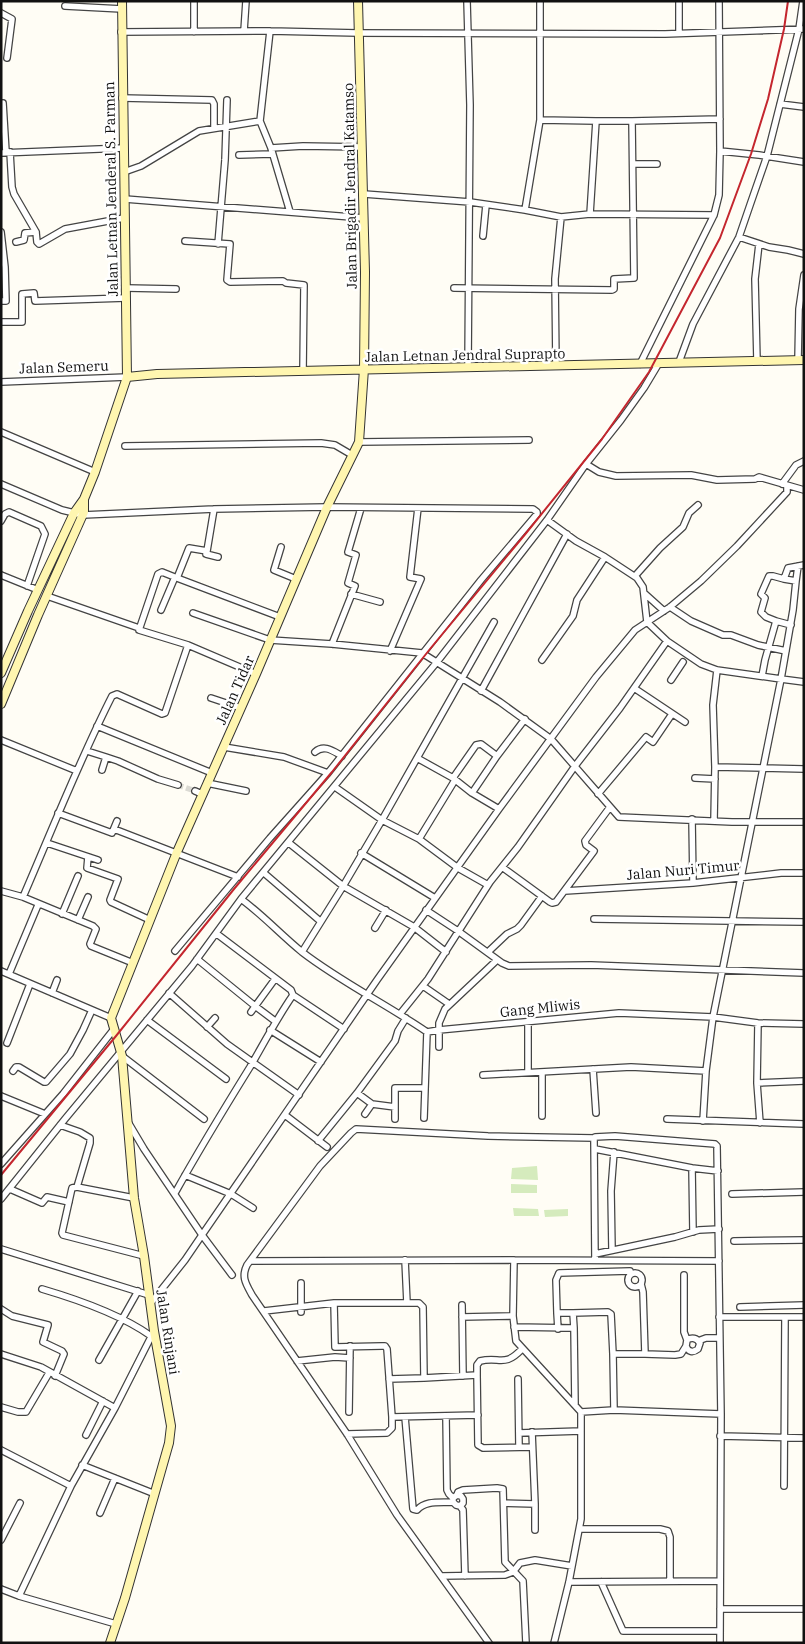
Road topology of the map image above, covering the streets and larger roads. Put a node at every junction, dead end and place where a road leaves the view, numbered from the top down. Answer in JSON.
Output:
{"nodes":[{"id":1,"x":194,"y":1,"type":"edge"},
{"id":2,"x":246,"y":1,"type":"edge"},
{"id":3,"x":358,"y":1,"type":"edge"},
{"id":4,"x":467,"y":1,"type":"edge"},
{"id":5,"x":540,"y":1,"type":"edge"},
{"id":6,"x":679,"y":1,"type":"edge"},
{"id":7,"x":719,"y":1,"type":"edge"},
{"id":8,"x":802,"y":1,"type":"edge"},
{"id":9,"x":122,"y":5,"type":"edge"},
{"id":10,"x":65,"y":6,"type":"dead end"},
{"id":11,"x":1,"y":13,"type":"edge"},
{"id":12,"x":801,"y":29,"type":"edge"},
{"id":13,"x":270,"y":31,"type":"junction"},
{"id":14,"x":121,"y":32,"type":"junction"},
{"id":15,"x":194,"y":32,"type":"junction"},
{"id":16,"x":244,"y":32,"type":"junction"},
{"id":17,"x":358,"y":33,"type":"junction"},
{"id":18,"x":468,"y":33,"type":"junction"},
{"id":19,"x":679,"y":33,"type":"junction"},
{"id":20,"x":720,"y":33,"type":"junction"},
{"id":21,"x":540,"y":34,"type":"junction"},
{"id":22,"x":7,"y":58,"type":"dead end"},
{"id":23,"x":122,"y":98,"type":"junction"},
{"id":24,"x":227,"y":100,"type":"dead end"},
{"id":25,"x":3,"y":103,"type":"dead end"},
{"id":26,"x":780,"y":104,"type":"junction"},
{"id":27,"x":804,"y":107,"type":"edge"},
{"id":28,"x":720,"y":119,"type":"junction"},
{"id":29,"x":540,"y":120,"type":"junction"},
{"id":30,"x":260,"y":121,"type":"junction"},
{"id":31,"x":596,"y":121,"type":"junction"},
{"id":32,"x":632,"y":121,"type":"junction"},
{"id":33,"x":227,"y":126,"type":"junction"},
{"id":34,"x":214,"y":128,"type":"junction"},
{"id":35,"x":362,"y":146,"type":"junction"},
{"id":36,"x":124,"y":148,"type":"junction"},
{"id":37,"x":272,"y":151,"type":"junction"},
{"id":38,"x":720,"y":151,"type":"junction"},
{"id":39,"x":6,"y":152,"type":"edge"},
{"id":40,"x":238,"y":155,"type":"dead end"},
{"id":41,"x":767,"y":156,"type":"junction"},
{"id":42,"x":804,"y":162,"type":"edge"},
{"id":43,"x":633,"y":164,"type":"junction"},
{"id":44,"x":657,"y":164,"type":"dead end"},
{"id":45,"x":124,"y":172,"type":"junction"},
{"id":46,"x":364,"y":194,"type":"junction"},
{"id":47,"x":125,"y":199,"type":"junction"},
{"id":48,"x":470,"y":202,"type":"junction"},
{"id":49,"x":486,"y":205,"type":"junction"},
{"id":50,"x":221,"y":207,"type":"junction"},
{"id":51,"x":526,"y":210,"type":"junction"},
{"id":52,"x":290,"y":212,"type":"junction"},
{"id":53,"x":590,"y":214,"type":"junction"},
{"id":54,"x":634,"y":215,"type":"junction"},
{"id":55,"x":714,"y":215,"type":"junction"},
{"id":56,"x":561,"y":217,"type":"junction"},
{"id":57,"x":124,"y":218,"type":"junction"},
{"id":58,"x":364,"y":218,"type":"junction"},
{"id":59,"x":1,"y":232,"type":"edge"},
{"id":60,"x":36,"y":232,"type":"junction"},
{"id":61,"x":483,"y":236,"type":"dead end"},
{"id":62,"x":739,"y":237,"type":"junction"},
{"id":63,"x":185,"y":241,"type":"dead end"},
{"id":64,"x":16,"y":242,"type":"dead end"},
{"id":65,"x":218,"y":244,"type":"junction"},
{"id":66,"x":760,"y":244,"type":"junction"},
{"id":67,"x":804,"y":254,"type":"edge"},
{"id":68,"x":804,"y":275,"type":"edge"},
{"id":69,"x":126,"y":288,"type":"junction"},
{"id":70,"x":176,"y":288,"type":"dead end"},
{"id":71,"x":454,"y":288,"type":"dead end"},
{"id":72,"x":469,"y":288,"type":"junction"},
{"id":73,"x":554,"y":290,"type":"junction"},
{"id":74,"x":126,"y":298,"type":"junction"},
{"id":75,"x":1,"y":301,"type":"edge"},
{"id":76,"x":1,"y":322,"type":"edge"},
{"id":77,"x":801,"y":360,"type":"edge"},
{"id":78,"x":757,"y":361,"type":"junction"},
{"id":79,"x":679,"y":362,"type":"junction"},
{"id":80,"x":659,"y":363,"type":"junction"},
{"id":81,"x":640,"y":364,"type":"junction"},
{"id":82,"x":556,"y":365,"type":"junction"},
{"id":83,"x":468,"y":368,"type":"junction"},
{"id":84,"x":364,"y":369,"type":"junction"},
{"id":85,"x":303,"y":371,"type":"junction"},
{"id":86,"x":127,"y":377,"type":"junction"},
{"id":87,"x":1,"y":382,"type":"edge"},
{"id":88,"x":1,"y":432,"type":"edge"},
{"id":89,"x":530,"y":440,"type":"dead end"},
{"id":90,"x":358,"y":442,"type":"junction"},
{"id":91,"x":125,"y":446,"type":"dead end"},
{"id":92,"x":352,"y":455,"type":"junction"},
{"id":93,"x":804,"y":461,"type":"edge"},
{"id":94,"x":586,"y":464,"type":"junction"},
{"id":95,"x":95,"y":472,"type":"junction"},
{"id":96,"x":1,"y":484,"type":"edge"},
{"id":97,"x":785,"y":485,"type":"junction"},
{"id":98,"x":804,"y":490,"type":"edge"},
{"id":99,"x":84,"y":499,"type":"junction"},
{"id":100,"x":698,"y":504,"type":"dead end"},
{"id":101,"x":327,"y":508,"type":"junction"},
{"id":102,"x":361,"y":508,"type":"junction"},
{"id":103,"x":418,"y":508,"type":"junction"},
{"id":104,"x":214,"y":510,"type":"junction"},
{"id":105,"x":74,"y":513,"type":"junction"},
{"id":106,"x":82,"y":515,"type":"junction"},
{"id":107,"x":547,"y":520,"type":"junction"},
{"id":108,"x":1,"y":521,"type":"edge"},
{"id":109,"x":567,"y":534,"type":"junction"},
{"id":110,"x":281,"y":547,"type":"dead end"},
{"id":111,"x":207,"y":551,"type":"junction"},
{"id":112,"x":218,"y":557,"type":"dead end"},
{"id":113,"x":606,"y":557,"type":"junction"},
{"id":114,"x":801,"y":565,"type":"edge"},
{"id":115,"x":1,"y":574,"type":"edge"},
{"id":116,"x":635,"y":576,"type":"junction"},
{"id":117,"x":176,"y":577,"type":"junction"},
{"id":118,"x":296,"y":579,"type":"junction"},
{"id":119,"x":784,"y":579,"type":"junction"},
{"id":120,"x":796,"y":582,"type":"junction"},
{"id":121,"x":27,"y":586,"type":"junction"},
{"id":122,"x":38,"y":590,"type":"junction"},
{"id":123,"x":644,"y":593,"type":"junction"},
{"id":124,"x":351,"y":594,"type":"junction"},
{"id":125,"x":47,"y":596,"type":"junction"},
{"id":126,"x":380,"y":602,"type":"dead end"},
{"id":127,"x":670,"y":607,"type":"junction"},
{"id":128,"x":161,"y":610,"type":"dead end"},
{"id":129,"x":664,"y":611,"type":"junction"},
{"id":130,"x":193,"y":613,"type":"dead end"},
{"id":131,"x":280,"y":617,"type":"junction"},
{"id":132,"x":776,"y":621,"type":"junction"},
{"id":133,"x":494,"y":622,"type":"dead end"},
{"id":134,"x":647,"y":622,"type":"junction"},
{"id":135,"x":791,"y":625,"type":"junction"},
{"id":136,"x":139,"y":628,"type":"junction"},
{"id":137,"x":270,"y":640,"type":"junction"},
{"id":138,"x":667,"y":641,"type":"junction"},
{"id":139,"x":332,"y":644,"type":"junction"},
{"id":140,"x":188,"y":645,"type":"junction"},
{"id":141,"x":770,"y":648,"type":"junction"},
{"id":142,"x":390,"y":651,"type":"junction"},
{"id":143,"x":786,"y":651,"type":"junction"},
{"id":144,"x":422,"y":653,"type":"junction"},
{"id":145,"x":686,"y":659,"type":"junction"},
{"id":146,"x":542,"y":660,"type":"dead end"},
{"id":147,"x":437,"y":662,"type":"junction"},
{"id":148,"x":717,"y":670,"type":"junction"},
{"id":149,"x":1,"y":673,"type":"edge"},
{"id":150,"x":256,"y":674,"type":"junction"},
{"id":151,"x":762,"y":676,"type":"junction"},
{"id":152,"x":461,"y":678,"type":"junction"},
{"id":153,"x":781,"y":679,"type":"junction"},
{"id":154,"x":671,"y":680,"type":"dead end"},
{"id":155,"x":804,"y":682,"type":"edge"},
{"id":156,"x":634,"y":688,"type":"junction"},
{"id":157,"x":481,"y":691,"type":"junction"},
{"id":158,"x":211,"y":698,"type":"dead end"},
{"id":159,"x":2,"y":699,"type":"edge"},
{"id":160,"x":241,"y":708,"type":"junction"},
{"id":161,"x":672,"y":714,"type":"junction"},
{"id":162,"x":525,"y":719,"type":"junction"},
{"id":163,"x":685,"y":722,"type":"dead end"},
{"id":164,"x":97,"y":726,"type":"junction"},
{"id":165,"x":551,"y":739,"type":"junction"},
{"id":166,"x":1,"y":740,"type":"edge"},
{"id":167,"x":224,"y":747,"type":"junction"},
{"id":168,"x":87,"y":751,"type":"junction"},
{"id":169,"x":315,"y":752,"type":"dead end"},
{"id":170,"x":342,"y":756,"type":"junction"},
{"id":171,"x":497,"y":756,"type":"junction"},
{"id":172,"x":106,"y":757,"type":"junction"},
{"id":173,"x":417,"y":758,"type":"junction"},
{"id":174,"x":575,"y":766,"type":"junction"},
{"id":175,"x":715,"y":767,"type":"junction"},
{"id":176,"x":763,"y":768,"type":"junction"},
{"id":177,"x":804,"y":769,"type":"edge"},
{"id":178,"x":102,"y":770,"type":"dead end"},
{"id":179,"x":77,"y":771,"type":"junction"},
{"id":180,"x":212,"y":773,"type":"junction"},
{"id":181,"x":328,"y":773,"type":"junction"},
{"id":182,"x":695,"y":778,"type":"dead end"},
{"id":183,"x":454,"y":779,"type":"junction"},
{"id":184,"x":715,"y":779,"type":"junction"},
{"id":185,"x":207,"y":783,"type":"junction"},
{"id":186,"x":178,"y":785,"type":"tunnel mouth"},
{"id":187,"x":335,"y":787,"type":"junction"},
{"id":188,"x":246,"y":791,"type":"dead end"},
{"id":189,"x":472,"y":793,"type":"junction"},
{"id":190,"x":598,"y":794,"type":"junction"},
{"id":191,"x":610,"y":807,"type":"junction"},
{"id":192,"x":499,"y":809,"type":"junction"},
{"id":193,"x":58,"y":813,"type":"junction"},
{"id":194,"x":692,"y":819,"type":"junction"},
{"id":195,"x":382,"y":820,"type":"junction"},
{"id":196,"x":117,"y":821,"type":"dead end"},
{"id":197,"x":714,"y":821,"type":"junction"},
{"id":198,"x":752,"y":822,"type":"junction"},
{"id":199,"x":804,"y":822,"type":"edge"},
{"id":200,"x":114,"y":829,"type":"junction"},
{"id":201,"x":419,"y":839,"type":"junction"},
{"id":202,"x":46,"y":842,"type":"junction"},
{"id":203,"x":289,"y":843,"type":"junction"},
{"id":204,"x":177,"y":852,"type":"junction"},
{"id":205,"x":361,"y":853,"type":"junction"},
{"id":206,"x":88,"y":857,"type":"junction"},
{"id":207,"x":98,"y":860,"type":"dead end"},
{"id":208,"x":502,"y":867,"type":"junction"},
{"id":209,"x":458,"y":868,"type":"junction"},
{"id":210,"x":264,"y":873,"type":"junction"},
{"id":211,"x":804,"y":873,"type":"edge"},
{"id":212,"x":78,"y":876,"type":"dead end"},
{"id":213,"x":238,"y":877,"type":"junction"},
{"id":214,"x":742,"y":878,"type":"junction"},
{"id":215,"x":693,"y":883,"type":"junction"},
{"id":216,"x":488,"y":885,"type":"junction"},
{"id":217,"x":343,"y":886,"type":"junction"},
{"id":218,"x":1,"y":891,"type":"edge"},
{"id":219,"x":565,"y":891,"type":"junction"},
{"id":220,"x":542,"y":896,"type":"junction"},
{"id":221,"x":23,"y":897,"type":"junction"},
{"id":222,"x":88,"y":897,"type":"dead end"},
{"id":223,"x":435,"y":898,"type":"junction"},
{"id":224,"x":241,"y":899,"type":"junction"},
{"id":225,"x":38,"y":904,"type":"junction"},
{"id":226,"x":386,"y":910,"type":"junction"},
{"id":227,"x":426,"y":910,"type":"junction"},
{"id":228,"x":62,"y":914,"type":"junction"},
{"id":229,"x":594,"y":919,"type":"dead end"},
{"id":230,"x":78,"y":920,"type":"junction"},
{"id":231,"x":150,"y":920,"type":"junction"},
{"id":232,"x":732,"y":921,"type":"junction"},
{"id":233,"x":320,"y":922,"type":"junction"},
{"id":234,"x":804,"y":922,"type":"edge"},
{"id":235,"x":375,"y":928,"type":"dead end"},
{"id":236,"x":414,"y":928,"type":"junction"},
{"id":237,"x":458,"y":931,"type":"junction"},
{"id":238,"x":216,"y":934,"type":"junction"},
{"id":239,"x":176,"y":951,"type":"dead end"},
{"id":240,"x":302,"y":952,"type":"junction"},
{"id":241,"x":446,"y":952,"type":"junction"},
{"id":242,"x":488,"y":952,"type":"junction"},
{"id":243,"x":197,"y":959,"type":"junction"},
{"id":244,"x":497,"y":960,"type":"junction"},
{"id":245,"x":133,"y":963,"type":"junction"},
{"id":246,"x":1,"y":971,"type":"edge"},
{"id":247,"x":722,"y":971,"type":"junction"},
{"id":248,"x":804,"y":973,"type":"edge"},
{"id":249,"x":9,"y":974,"type":"junction"},
{"id":250,"x":275,"y":979,"type":"junction"},
{"id":251,"x":57,"y":980,"type":"dead end"},
{"id":252,"x":30,"y":984,"type":"junction"},
{"id":253,"x":423,"y":986,"type":"junction"},
{"id":254,"x":170,"y":993,"type":"junction"},
{"id":255,"x":52,"y":994,"type":"junction"},
{"id":256,"x":293,"y":995,"type":"junction"},
{"id":257,"x":367,"y":995,"type":"junction"},
{"id":258,"x":449,"y":1004,"type":"junction"},
{"id":259,"x":253,"y":1009,"type":"junction"},
{"id":260,"x":92,"y":1010,"type":"junction"},
{"id":261,"x":400,"y":1014,"type":"junction"},
{"id":262,"x":713,"y":1017,"type":"junction"},
{"id":263,"x":111,"y":1018,"type":"junction"},
{"id":264,"x":215,"y":1018,"type":"dead end"},
{"id":265,"x":406,"y":1018,"type":"junction"},
{"id":266,"x":147,"y":1020,"type":"junction"},
{"id":267,"x":275,"y":1021,"type":"junction"},
{"id":268,"x":528,"y":1022,"type":"junction"},
{"id":269,"x":758,"y":1022,"type":"junction"},
{"id":270,"x":804,"y":1024,"type":"edge"},
{"id":271,"x":207,"y":1027,"type":"junction"},
{"id":272,"x":344,"y":1028,"type":"junction"},
{"id":273,"x":114,"y":1029,"type":"junction"},
{"id":274,"x":270,"y":1030,"type":"junction"},
{"id":275,"x":439,"y":1030,"type":"junction"},
{"id":276,"x":427,"y":1032,"type":"junction"},
{"id":277,"x":7,"y":1043,"type":"dead end"},
{"id":278,"x":439,"y":1047,"type":"dead end"},
{"id":279,"x":121,"y":1054,"type":"junction"},
{"id":280,"x":252,"y":1062,"type":"junction"},
{"id":281,"x":321,"y":1062,"type":"junction"},
{"id":282,"x":593,"y":1069,"type":"junction"},
{"id":283,"x":13,"y":1071,"type":"dead end"},
{"id":284,"x":706,"y":1071,"type":"junction"},
{"id":285,"x":528,"y":1072,"type":"junction"},
{"id":286,"x":542,"y":1072,"type":"junction"},
{"id":287,"x":483,"y":1075,"type":"dead end"},
{"id":288,"x":226,"y":1079,"type":"dead end"},
{"id":289,"x":804,"y":1081,"type":"edge"},
{"id":290,"x":757,"y":1083,"type":"junction"},
{"id":291,"x":425,"y":1088,"type":"junction"},
{"id":292,"x":357,"y":1093,"type":"junction"},
{"id":293,"x":299,"y":1095,"type":"junction"},
{"id":294,"x":1,"y":1096,"type":"edge"},
{"id":295,"x":372,"y":1104,"type":"junction"},
{"id":296,"x":395,"y":1107,"type":"junction"},
{"id":297,"x":596,"y":1113,"type":"dead end"},
{"id":298,"x":45,"y":1114,"type":"junction"},
{"id":299,"x":365,"y":1114,"type":"dead end"},
{"id":300,"x":285,"y":1115,"type":"junction"},
{"id":301,"x":542,"y":1116,"type":"dead end"},
{"id":302,"x":424,"y":1118,"type":"dead end"},
{"id":303,"x":204,"y":1119,"type":"dead end"},
{"id":304,"x":395,"y":1119,"type":"dead end"},
{"id":305,"x":667,"y":1119,"type":"dead end"},
{"id":306,"x":127,"y":1120,"type":"junction"},
{"id":307,"x":703,"y":1121,"type":"junction"},
{"id":308,"x":760,"y":1123,"type":"junction"},
{"id":309,"x":804,"y":1124,"type":"edge"},
{"id":310,"x":60,"y":1125,"type":"junction"},
{"id":311,"x":594,"y":1138,"type":"junction"},
{"id":312,"x":318,"y":1141,"type":"junction"},
{"id":313,"x":327,"y":1147,"type":"dead end"},
{"id":314,"x":595,"y":1149,"type":"junction"},
{"id":315,"x":614,"y":1152,"type":"junction"},
{"id":316,"x":1,"y":1164,"type":"edge"},
{"id":317,"x":692,"y":1168,"type":"junction"},
{"id":318,"x":718,"y":1171,"type":"junction"},
{"id":319,"x":185,"y":1176,"type":"junction"},
{"id":320,"x":77,"y":1187,"type":"junction"},
{"id":321,"x":10,"y":1189,"type":"junction"},
{"id":322,"x":804,"y":1192,"type":"edge"},
{"id":323,"x":175,"y":1193,"type":"junction"},
{"id":324,"x":231,"y":1194,"type":"junction"},
{"id":325,"x":732,"y":1194,"type":"dead end"},
{"id":326,"x":134,"y":1198,"type":"junction"},
{"id":327,"x":1,"y":1199,"type":"edge"},
{"id":328,"x":69,"y":1202,"type":"junction"},
{"id":329,"x":253,"y":1208,"type":"dead end"},
{"id":330,"x":719,"y":1229,"type":"junction"},
{"id":331,"x":693,"y":1232,"type":"junction"},
{"id":332,"x":202,"y":1235,"type":"junction"},
{"id":333,"x":734,"y":1240,"type":"dead end"},
{"id":334,"x":804,"y":1240,"type":"edge"},
{"id":335,"x":1,"y":1249,"type":"edge"},
{"id":336,"x":612,"y":1250,"type":"junction"},
{"id":337,"x":144,"y":1256,"type":"junction"},
{"id":338,"x":595,"y":1257,"type":"junction"},
{"id":339,"x":405,"y":1260,"type":"junction"},
{"id":340,"x":514,"y":1260,"type":"junction"},
{"id":341,"x":627,"y":1260,"type":"junction"},
{"id":342,"x":251,"y":1261,"type":"junction"},
{"id":343,"x":719,"y":1261,"type":"junction"},
{"id":344,"x":631,"y":1273,"type":"junction"},
{"id":345,"x":684,"y":1274,"type":"dead end"},
{"id":346,"x":232,"y":1275,"type":"dead end"},
{"id":347,"x":300,"y":1283,"type":"dead end"},
{"id":348,"x":641,"y":1284,"type":"junction"},
{"id":349,"x":42,"y":1289,"type":"dead end"},
{"id":350,"x":138,"y":1291,"type":"junction"},
{"id":351,"x":149,"y":1295,"type":"junction"},
{"id":352,"x":334,"y":1303,"type":"junction"},
{"id":353,"x":407,"y":1303,"type":"junction"},
{"id":354,"x":150,"y":1304,"type":"junction"},
{"id":355,"x":462,"y":1305,"type":"dead end"},
{"id":356,"x":804,"y":1305,"type":"edge"},
{"id":357,"x":740,"y":1307,"type":"dead end"},
{"id":358,"x":301,"y":1309,"type":"junction"},
{"id":359,"x":1,"y":1310,"type":"edge"},
{"id":360,"x":264,"y":1311,"type":"junction"},
{"id":361,"x":557,"y":1313,"type":"junction"},
{"id":362,"x":573,"y":1313,"type":"junction"},
{"id":363,"x":513,"y":1316,"type":"junction"},
{"id":364,"x":462,"y":1317,"type":"junction"},
{"id":365,"x":719,"y":1317,"type":"junction"},
{"id":366,"x":784,"y":1317,"type":"junction"},
{"id":367,"x":804,"y":1317,"type":"edge"},
{"id":368,"x":122,"y":1320,"type":"junction"},
{"id":369,"x":514,"y":1327,"type":"junction"},
{"id":370,"x":574,"y":1328,"type":"junction"},
{"id":371,"x":558,"y":1329,"type":"junction"},
{"id":372,"x":153,"y":1334,"type":"junction"},
{"id":373,"x":719,"y":1338,"type":"junction"},
{"id":374,"x":698,"y":1340,"type":"junction"},
{"id":375,"x":686,"y":1343,"type":"junction"},
{"id":376,"x":350,"y":1346,"type":"junction"},
{"id":377,"x":335,"y":1347,"type":"junction"},
{"id":378,"x":522,"y":1349,"type":"junction"},
{"id":379,"x":1,"y":1354,"type":"edge"},
{"id":380,"x":612,"y":1354,"type":"junction"},
{"id":381,"x":645,"y":1354,"type":"junction"},
{"id":382,"x":335,"y":1357,"type":"junction"},
{"id":383,"x":350,"y":1358,"type":"junction"},
{"id":384,"x":99,"y":1360,"type":"dead end"},
{"id":385,"x":297,"y":1361,"type":"junction"},
{"id":386,"x":52,"y":1374,"type":"junction"},
{"id":387,"x":477,"y":1375,"type":"junction"},
{"id":388,"x":463,"y":1376,"type":"junction"},
{"id":389,"x":424,"y":1378,"type":"junction"},
{"id":390,"x":388,"y":1379,"type":"junction"},
{"id":391,"x":518,"y":1379,"type":"dead end"},
{"id":392,"x":103,"y":1401,"type":"junction"},
{"id":393,"x":575,"y":1405,"type":"junction"},
{"id":394,"x":1,"y":1407,"type":"edge"},
{"id":395,"x":115,"y":1408,"type":"junction"},
{"id":396,"x":614,"y":1410,"type":"junction"},
{"id":397,"x":349,"y":1412,"type":"dead end"},
{"id":398,"x":581,"y":1412,"type":"junction"},
{"id":399,"x":721,"y":1414,"type":"junction"},
{"id":400,"x":478,"y":1415,"type":"junction"},
{"id":401,"x":446,"y":1416,"type":"junction"},
{"id":402,"x":392,"y":1417,"type":"junction"},
{"id":403,"x":405,"y":1417,"type":"junction"},
{"id":404,"x":582,"y":1431,"type":"junction"},
{"id":405,"x":519,"y":1432,"type":"junction"},
{"id":406,"x":532,"y":1432,"type":"junction"},
{"id":407,"x":347,"y":1434,"type":"junction"},
{"id":408,"x":86,"y":1435,"type":"dead end"},
{"id":409,"x":720,"y":1436,"type":"junction"},
{"id":410,"x":785,"y":1437,"type":"junction"},
{"id":411,"x":804,"y":1438,"type":"edge"},
{"id":412,"x":519,"y":1447,"type":"junction"},
{"id":413,"x":532,"y":1447,"type":"junction"},
{"id":414,"x":1,"y":1450,"type":"edge"},
{"id":415,"x":82,"y":1465,"type":"junction"},
{"id":416,"x":114,"y":1478,"type":"junction"},
{"id":417,"x":71,"y":1486,"type":"junction"},
{"id":418,"x":784,"y":1486,"type":"dead end"},
{"id":419,"x":155,"y":1494,"type":"junction"},
{"id":420,"x":454,"y":1498,"type":"junction"},
{"id":421,"x":20,"y":1503,"type":"dead end"},
{"id":422,"x":504,"y":1504,"type":"junction"},
{"id":423,"x":535,"y":1504,"type":"junction"},
{"id":424,"x":460,"y":1506,"type":"junction"},
{"id":425,"x":100,"y":1513,"type":"dead end"},
{"id":426,"x":4,"y":1529,"type":"edge"},
{"id":427,"x":580,"y":1529,"type":"junction"},
{"id":428,"x":535,"y":1530,"type":"dead end"},
{"id":429,"x":1,"y":1540,"type":"edge"},
{"id":430,"x":572,"y":1566,"type":"junction"},
{"id":431,"x":513,"y":1572,"type":"junction"},
{"id":432,"x":442,"y":1576,"type":"junction"},
{"id":433,"x":464,"y":1576,"type":"junction"},
{"id":434,"x":670,"y":1581,"type":"junction"},
{"id":435,"x":720,"y":1581,"type":"junction"},
{"id":436,"x":569,"y":1582,"type":"junction"},
{"id":437,"x":601,"y":1582,"type":"junction"},
{"id":438,"x":1,"y":1589,"type":"edge"},
{"id":439,"x":19,"y":1596,"type":"junction"},
{"id":440,"x":804,"y":1609,"type":"edge"},
{"id":441,"x":720,"y":1610,"type":"junction"},
{"id":442,"x":116,"y":1624,"type":"junction"},
{"id":443,"x":720,"y":1631,"type":"junction"},
{"id":444,"x":110,"y":1643,"type":"edge"},
{"id":445,"x":489,"y":1643,"type":"edge"},
{"id":446,"x":526,"y":1643,"type":"edge"},
{"id":447,"x":554,"y":1643,"type":"edge"},
{"id":448,"x":720,"y":1643,"type":"edge"}],
"edges":[{"from":1,"to":15,"type":"street"},
{"from":2,"to":16,"type":"street"},
{"from":3,"to":17,"type":"street","name":"Jalan Brigadir Jendral Katamso"},
{"from":4,"to":18,"type":"street"},
{"from":5,"to":21,"type":"street"},
{"from":6,"to":19,"type":"street"},
{"from":7,"to":20,"type":"street"},
{"from":8,"to":12,"type":"street"},
{"from":9,"to":10,"type":"street"},
{"from":9,"to":14,"type":"street","name":"Jalan Letnan Jenderal S. Parman"},
{"from":11,"to":22,"type":"street"},
{"from":12,"to":20,"type":"street"},
{"from":12,"to":26,"type":"street"},
{"from":13,"to":16,"type":"street"},
{"from":13,"to":17,"type":"street"},
{"from":13,"to":30,"type":"street"},
{"from":14,"to":15,"type":"street"},
{"from":14,"to":23,"type":"street","name":"Jalan Letnan Jenderal S. Parman"},
{"from":15,"to":16,"type":"street"},
{"from":17,"to":18,"type":"street"},
{"from":17,"to":35,"type":"street","name":"Jalan Brigadir Jendral Katamso"},
{"from":18,"to":21,"type":"street"},
{"from":18,"to":48,"type":"street"},
{"from":19,"to":20,"type":"street"},
{"from":19,"to":21,"type":"street"},
{"from":20,"to":28,"type":"street"},
{"from":21,"to":29,"type":"street"},
{"from":23,"to":34,"type":"street"},
{"from":23,"to":36,"type":"street","name":"Jalan Letnan Jenderal S. Parman"},
{"from":24,"to":33,"type":"street"},
{"from":25,"to":39,"type":"street"},
{"from":26,"to":27,"type":"street"},
{"from":26,"to":41,"type":"street"},
{"from":28,"to":32,"type":"street"},
{"from":28,"to":38,"type":"street"},
{"from":29,"to":31,"type":"street"},
{"from":29,"to":51,"type":"street"},
{"from":30,"to":33,"type":"street"},
{"from":30,"to":37,"type":"street"},
{"from":31,"to":32,"type":"street"},
{"from":31,"to":53,"type":"street"},
{"from":32,"to":43,"type":"street"},
{"from":33,"to":34,"type":"street"},
{"from":33,"to":50,"type":"street"},
{"from":34,"to":45,"type":"street"},
{"from":35,"to":37,"type":"street"},
{"from":35,"to":46,"type":"street","name":"Jalan Brigadir Jendral Katamso"},
{"from":36,"to":39,"type":"street"},
{"from":36,"to":45,"type":"street","name":"Jalan Letnan Jenderal S. Parman"},
{"from":37,"to":40,"type":"street"},
{"from":37,"to":52,"type":"street"},
{"from":38,"to":41,"type":"street"},
{"from":38,"to":55,"type":"street"},
{"from":39,"to":60,"type":"street"},
{"from":41,"to":42,"type":"street"},
{"from":41,"to":62,"type":"street"},
{"from":43,"to":44,"type":"street"},
{"from":43,"to":54,"type":"street"},
{"from":45,"to":47,"type":"street","name":"Jalan Letnan Jenderal S. Parman"},
{"from":46,"to":48,"type":"street"},
{"from":46,"to":58,"type":"street","name":"Jalan Brigadir Jendral Katamso"},
{"from":47,"to":50,"type":"street"},
{"from":47,"to":57,"type":"street","name":"Jalan Letnan Jenderal S. Parman"},
{"from":48,"to":49,"type":"street"},
{"from":48,"to":72,"type":"street"},
{"from":49,"to":51,"type":"street"},
{"from":49,"to":61,"type":"street"},
{"from":50,"to":52,"type":"street"},
{"from":50,"to":65,"type":"street"},
{"from":51,"to":56,"type":"street"},
{"from":52,"to":58,"type":"street"},
{"from":53,"to":54,"type":"street"},
{"from":53,"to":56,"type":"street"},
{"from":54,"to":55,"type":"street"},
{"from":54,"to":73,"type":"street"},
{"from":55,"to":81,"type":"street"},
{"from":56,"to":73,"type":"street"},
{"from":57,"to":60,"type":"street"},
{"from":57,"to":69,"type":"street","name":"Jalan Letnan Jenderal S. Parman"},
{"from":58,"to":84,"type":"street","name":"Jalan Brigadir Jendral Katamso"},
{"from":59,"to":75,"type":"street"},
{"from":60,"to":64,"type":"street"},
{"from":62,"to":66,"type":"street"},
{"from":62,"to":79,"type":"street"},
{"from":63,"to":65,"type":"street"},
{"from":65,"to":85,"type":"street"},
{"from":66,"to":67,"type":"street"},
{"from":66,"to":78,"type":"street"},
{"from":68,"to":77,"type":"street"},
{"from":69,"to":70,"type":"street"},
{"from":69,"to":74,"type":"street","name":"Jalan Letnan Jenderal S. Parman"},
{"from":71,"to":72,"type":"street"},
{"from":72,"to":73,"type":"street"},
{"from":72,"to":83,"type":"street"},
{"from":73,"to":82,"type":"street"},
{"from":74,"to":76,"type":"street"},
{"from":74,"to":86,"type":"street","name":"Jalan Letnan Jenderal S. Parman"},
{"from":77,"to":78,"type":"street","name":"Jalan Letnan Jendral Suprapto"},
{"from":78,"to":79,"type":"street","name":"Jalan Letnan Jendral Suprapto"},
{"from":79,"to":80,"type":"street","name":"Jalan Letnan Jendral Suprapto"},
{"from":80,"to":81,"type":"street","name":"Jalan Letnan Jendral Suprapto"},
{"from":80,"to":94,"type":"street"},
{"from":81,"to":82,"type":"street","name":"Jalan Letnan Jendral Suprapto"},
{"from":82,"to":83,"type":"street","name":"Jalan Letnan Jendral Suprapto"},
{"from":83,"to":84,"type":"street","name":"Jalan Letnan Jendral Suprapto"},
{"from":84,"to":85,"type":"street","name":"Jalan Letnan Jendral Suprapto"},
{"from":84,"to":90,"type":"street","name":"Jalan Tidar"},
{"from":85,"to":86,"type":"street","name":"Jalan Letnan Jendral Suprapto"},
{"from":86,"to":87,"type":"street","name":"Jalan Semeru"},
{"from":86,"to":95,"type":"street","name":"Jalan Letnan Jenderal S. Parman"},
{"from":88,"to":95,"type":"street"},
{"from":89,"to":90,"type":"street"},
{"from":90,"to":92,"type":"street","name":"Jalan Tidar"},
{"from":91,"to":92,"type":"street"},
{"from":92,"to":101,"type":"street","name":"Jalan Tidar"},
{"from":93,"to":97,"type":"street"},
{"from":94,"to":97,"type":"street"},
{"from":94,"to":107,"type":"street"},
{"from":95,"to":99,"type":"street","name":"Jalan Letnan Jenderal S. Parman"},
{"from":96,"to":105,"type":"street"},
{"from":97,"to":98,"type":"street"},
{"from":97,"to":127,"type":"street"},
{"from":99,"to":105,"type":"street"},
{"from":99,"to":106,"type":"street"},
{"from":100,"to":116,"type":"street"},
{"from":101,"to":102,"type":"street"},
{"from":101,"to":104,"type":"street"},
{"from":101,"to":118,"type":"street","name":"Jalan Tidar"},
{"from":102,"to":103,"type":"street"},
{"from":102,"to":124,"type":"street"},
{"from":103,"to":142,"type":"street"},
{"from":103,"to":144,"type":"street"},
{"from":104,"to":106,"type":"street"},
{"from":104,"to":111,"type":"street"},
{"from":105,"to":106,"type":"street"},
{"from":105,"to":122,"type":"street"},
{"from":106,"to":125,"type":"street"},
{"from":107,"to":109,"type":"street"},
{"from":107,"to":147,"type":"street"},
{"from":108,"to":121,"type":"street"},
{"from":109,"to":113,"type":"street"},
{"from":109,"to":157,"type":"street"},
{"from":110,"to":118,"type":"street"},
{"from":111,"to":112,"type":"street"},
{"from":111,"to":117,"type":"street"},
{"from":113,"to":116,"type":"street"},
{"from":113,"to":146,"type":"street"},
{"from":114,"to":119,"type":"street"},
{"from":114,"to":120,"type":"street"},
{"from":115,"to":121,"type":"street"},
{"from":116,"to":123,"type":"street"},
{"from":117,"to":128,"type":"street"},
{"from":117,"to":131,"type":"street"},
{"from":117,"to":136,"type":"street"},
{"from":118,"to":131,"type":"street","name":"Jalan Tidar"},
{"from":119,"to":120,"type":"street"},
{"from":119,"to":132,"type":"street"},
{"from":120,"to":135,"type":"street"},
{"from":121,"to":122,"type":"street"},
{"from":122,"to":149,"type":"street"},
{"from":123,"to":129,"type":"street"},
{"from":123,"to":134,"type":"street"},
{"from":124,"to":126,"type":"street"},
{"from":124,"to":139,"type":"street"},
{"from":125,"to":136,"type":"street"},
{"from":125,"to":159,"type":"street"},
{"from":127,"to":129,"type":"street"},
{"from":127,"to":141,"type":"street"},
{"from":129,"to":134,"type":"street"},
{"from":130,"to":137,"type":"street"},
{"from":131,"to":137,"type":"street","name":"Jalan Tidar"},
{"from":132,"to":135,"type":"street"},
{"from":132,"to":141,"type":"street"},
{"from":133,"to":152,"type":"street"},
{"from":134,"to":138,"type":"street"},
{"from":134,"to":165,"type":"street"},
{"from":135,"to":143,"type":"street"},
{"from":136,"to":140,"type":"street"},
{"from":137,"to":139,"type":"street"},
{"from":137,"to":150,"type":"street","name":"Jalan Tidar"},
{"from":138,"to":145,"type":"street"},
{"from":138,"to":156,"type":"street"},
{"from":139,"to":142,"type":"street"},
{"from":140,"to":150,"type":"street"},
{"from":140,"to":164,"type":"street"},
{"from":141,"to":143,"type":"street"},
{"from":141,"to":151,"type":"street"},
{"from":142,"to":144,"type":"street"},
{"from":143,"to":153,"type":"street"},
{"from":144,"to":147,"type":"street"},
{"from":144,"to":170,"type":"street"},
{"from":145,"to":148,"type":"street"},
{"from":145,"to":154,"type":"street"},
{"from":147,"to":152,"type":"street"},
{"from":147,"to":187,"type":"street"},
{"from":148,"to":151,"type":"street"},
{"from":148,"to":175,"type":"street"},
{"from":150,"to":160,"type":"street","name":"Jalan Tidar"},
{"from":151,"to":153,"type":"street"},
{"from":152,"to":157,"type":"street"},
{"from":152,"to":173,"type":"street"},
{"from":153,"to":155,"type":"street"},
{"from":153,"to":176,"type":"street"},
{"from":156,"to":161,"type":"street"},
{"from":156,"to":174,"type":"street"},
{"from":157,"to":162,"type":"street"},
{"from":158,"to":160,"type":"street"},
{"from":160,"to":167,"type":"street","name":"Jalan Tidar"},
{"from":161,"to":163,"type":"street"},
{"from":161,"to":190,"type":"street"},
{"from":162,"to":165,"type":"street"},
{"from":162,"to":171,"type":"street"},
{"from":164,"to":168,"type":"street"},
{"from":164,"to":180,"type":"street"},
{"from":165,"to":174,"type":"street"},
{"from":165,"to":192,"type":"street"},
{"from":166,"to":179,"type":"street"},
{"from":167,"to":180,"type":"street","name":"Jalan Tidar"},
{"from":167,"to":181,"type":"street"},
{"from":168,"to":172,"type":"street"},
{"from":168,"to":179,"type":"street"},
{"from":169,"to":170,"type":"street"},
{"from":170,"to":181,"type":"street"},
{"from":171,"to":183,"type":"street"},
{"from":171,"to":189,"type":"street"},
{"from":172,"to":178,"type":"street"},
{"from":172,"to":186,"type":"street"},
{"from":173,"to":183,"type":"street"},
{"from":173,"to":195,"type":"street"},
{"from":174,"to":190,"type":"street"},
{"from":174,"to":208,"type":"street"},
{"from":175,"to":176,"type":"street"},
{"from":175,"to":184,"type":"street"},
{"from":176,"to":177,"type":"street"},
{"from":176,"to":198,"type":"street"},
{"from":179,"to":193,"type":"street"},
{"from":180,"to":185,"type":"street","name":"Jalan Tidar"},
{"from":181,"to":213,"type":"street"},
{"from":182,"to":184,"type":"street"},
{"from":183,"to":189,"type":"street"},
{"from":183,"to":201,"type":"street"},
{"from":184,"to":197,"type":"street"},
{"from":185,"to":188,"type":"street"},
{"from":185,"to":204,"type":"street","name":"Jalan Tidar"},
{"from":187,"to":195,"type":"street"},
{"from":187,"to":203,"type":"street"},
{"from":189,"to":192,"type":"street"},
{"from":190,"to":191,"type":"street"},
{"from":191,"to":194,"type":"street"},
{"from":191,"to":219,"type":"street"},
{"from":192,"to":209,"type":"street"},
{"from":193,"to":200,"type":"street"},
{"from":193,"to":202,"type":"street"},
{"from":194,"to":197,"type":"street"},
{"from":194,"to":215,"type":"street"},
{"from":195,"to":201,"type":"street"},
{"from":195,"to":205,"type":"street"},
{"from":196,"to":200,"type":"street"},
{"from":197,"to":198,"type":"street"},
{"from":198,"to":199,"type":"street"},
{"from":198,"to":214,"type":"street"},
{"from":200,"to":204,"type":"street"},
{"from":201,"to":209,"type":"street"},
{"from":202,"to":206,"type":"street"},
{"from":202,"to":221,"type":"street"},
{"from":203,"to":210,"type":"street"},
{"from":203,"to":217,"type":"street"},
{"from":204,"to":213,"type":"street"},
{"from":204,"to":231,"type":"street","name":"Jalan Tidar"},
{"from":205,"to":217,"type":"street"},
{"from":205,"to":223,"type":"street"},
{"from":206,"to":207,"type":"street"},
{"from":206,"to":231,"type":"street"},
{"from":208,"to":216,"type":"street"},
{"from":208,"to":220,"type":"street"},
{"from":209,"to":216,"type":"street"},
{"from":209,"to":223,"type":"street"},
{"from":210,"to":224,"type":"street"},
{"from":210,"to":233,"type":"street"},
{"from":211,"to":214,"type":"street","name":"Jalan Nuri Timur"},
{"from":212,"to":228,"type":"street"},
{"from":213,"to":239,"type":"street"},
{"from":214,"to":215,"type":"street","name":"Jalan Nuri Timur"},
{"from":214,"to":232,"type":"street"},
{"from":215,"to":219,"type":"street","name":"Jalan Nuri Timur"},
{"from":216,"to":237,"type":"street"},
{"from":217,"to":226,"type":"street"},
{"from":217,"to":233,"type":"street"},
{"from":218,"to":221,"type":"street"},
{"from":219,"to":220,"type":"street"},
{"from":220,"to":242,"type":"street"},
{"from":221,"to":225,"type":"street"},
{"from":222,"to":230,"type":"street"},
{"from":223,"to":227,"type":"street"},
{"from":224,"to":238,"type":"street"},
{"from":224,"to":240,"type":"street"},
{"from":225,"to":228,"type":"street"},
{"from":225,"to":249,"type":"street"},
{"from":226,"to":235,"type":"street"},
{"from":226,"to":236,"type":"street"},
{"from":227,"to":236,"type":"street"},
{"from":227,"to":237,"type":"street"},
{"from":228,"to":230,"type":"street"},
{"from":229,"to":232,"type":"street"},
{"from":230,"to":245,"type":"street"},
{"from":231,"to":245,"type":"street","name":"Jalan Tidar"},
{"from":232,"to":234,"type":"street"},
{"from":232,"to":247,"type":"street"},
{"from":233,"to":240,"type":"street"},
{"from":236,"to":241,"type":"street"},
{"from":236,"to":257,"type":"street"},
{"from":237,"to":241,"type":"street"},
{"from":237,"to":242,"type":"street"},
{"from":238,"to":243,"type":"street"},
{"from":238,"to":250,"type":"street"},
{"from":240,"to":257,"type":"street"},
{"from":241,"to":253,"type":"street"},
{"from":242,"to":244,"type":"street"},
{"from":243,"to":254,"type":"street"},
{"from":243,"to":259,"type":"street"},
{"from":244,"to":247,"type":"street"},
{"from":244,"to":258,"type":"street"},
{"from":245,"to":263,"type":"street","name":"Jalan Tidar"},
{"from":246,"to":249,"type":"street"},
{"from":247,"to":248,"type":"street"},
{"from":247,"to":262,"type":"street"},
{"from":249,"to":252,"type":"street"},
{"from":250,"to":256,"type":"street"},
{"from":250,"to":259,"type":"street"},
{"from":251,"to":255,"type":"street"},
{"from":252,"to":255,"type":"street"},
{"from":252,"to":277,"type":"street"},
{"from":253,"to":258,"type":"street"},
{"from":253,"to":261,"type":"street"},
{"from":254,"to":266,"type":"street"},
{"from":254,"to":271,"type":"street"},
{"from":255,"to":260,"type":"street"},
{"from":256,"to":267,"type":"street"},
{"from":256,"to":272,"type":"street"},
{"from":257,"to":261,"type":"street"},
{"from":257,"to":272,"type":"street"},
{"from":258,"to":275,"type":"street"},
{"from":259,"to":267,"type":"street"},
{"from":260,"to":263,"type":"street"},
{"from":260,"to":283,"type":"street"},
{"from":261,"to":265,"type":"street"},
{"from":262,"to":268,"type":"street","name":"Gang Mliwis"},
{"from":262,"to":269,"type":"street","name":"Gang Mliwis"},
{"from":262,"to":284,"type":"street"},
{"from":263,"to":273,"type":"street","name":"Jalan Rinjani"},
{"from":264,"to":271,"type":"street"},
{"from":265,"to":276,"type":"street"},
{"from":265,"to":292,"type":"street"},
{"from":266,"to":279,"type":"street"},
{"from":266,"to":288,"type":"street"},
{"from":267,"to":274,"type":"street"},
{"from":268,"to":275,"type":"street","name":"Gang Mliwis"},
{"from":268,"to":285,"type":"street"},
{"from":269,"to":270,"type":"street","name":"Gang Mliwis"},
{"from":269,"to":290,"type":"street"},
{"from":271,"to":280,"type":"street"},
{"from":272,"to":281,"type":"street"},
{"from":273,"to":279,"type":"street","name":"Jalan Rinjani"},
{"from":273,"to":298,"type":"street"},
{"from":274,"to":280,"type":"street"},
{"from":274,"to":281,"type":"street"},
{"from":275,"to":276,"type":"street","name":"Gang Mliwis"},
{"from":275,"to":278,"type":"street"},
{"from":276,"to":291,"type":"street"},
{"from":279,"to":303,"type":"street"},
{"from":279,"to":306,"type":"street","name":"Jalan Rinjani"},
{"from":279,"to":310,"type":"street"},
{"from":280,"to":293,"type":"street"},
{"from":280,"to":319,"type":"street"},
{"from":281,"to":293,"type":"street"},
{"from":282,"to":284,"type":"street"},
{"from":282,"to":286,"type":"street"},
{"from":282,"to":297,"type":"street"},
{"from":284,"to":307,"type":"street"},
{"from":285,"to":286,"type":"street"},
{"from":285,"to":287,"type":"street"},
{"from":286,"to":301,"type":"street"},
{"from":289,"to":290,"type":"street"},
{"from":290,"to":308,"type":"street"},
{"from":291,"to":296,"type":"street"},
{"from":291,"to":302,"type":"street"},
{"from":292,"to":295,"type":"street"},
{"from":292,"to":312,"type":"street"},
{"from":293,"to":300,"type":"street"},
{"from":294,"to":298,"type":"street"},
{"from":295,"to":296,"type":"street"},
{"from":295,"to":299,"type":"street"},
{"from":296,"to":304,"type":"street"},
{"from":298,"to":316,"type":"street"},
{"from":300,"to":312,"type":"street"},
{"from":300,"to":324,"type":"street"},
{"from":305,"to":307,"type":"street"},
{"from":306,"to":323,"type":"street"},
{"from":306,"to":326,"type":"street","name":"Jalan Rinjani"},
{"from":307,"to":308,"type":"street"},
{"from":308,"to":309,"type":"street"},
{"from":310,"to":320,"type":"street"},
{"from":310,"to":321,"type":"street"},
{"from":311,"to":314,"type":"street"},
{"from":311,"to":318,"type":"street"},
{"from":311,"to":342,"type":"street"},
{"from":312,"to":313,"type":"street"},
{"from":314,"to":315,"type":"street"},
{"from":314,"to":338,"type":"street"},
{"from":315,"to":317,"type":"street"},
{"from":315,"to":336,"type":"street"},
{"from":317,"to":318,"type":"street"},
{"from":317,"to":331,"type":"street"},
{"from":318,"to":330,"type":"street"},
{"from":319,"to":323,"type":"street"},
{"from":319,"to":324,"type":"street"},
{"from":320,"to":326,"type":"street"},
{"from":320,"to":328,"type":"street"},
{"from":321,"to":327,"type":"street"},
{"from":321,"to":328,"type":"street"},
{"from":322,"to":325,"type":"street"},
{"from":323,"to":332,"type":"street"},
{"from":324,"to":329,"type":"street"},
{"from":324,"to":332,"type":"street"},
{"from":326,"to":337,"type":"street","name":"Jalan Rinjani"},
{"from":328,"to":337,"type":"street"},
{"from":330,"to":331,"type":"street"},
{"from":330,"to":343,"type":"street"},
{"from":331,"to":336,"type":"street"},
{"from":332,"to":346,"type":"street"},
{"from":332,"to":354,"type":"street"},
{"from":333,"to":334,"type":"street"},
{"from":335,"to":350,"type":"street"},
{"from":336,"to":338,"type":"street"},
{"from":337,"to":351,"type":"street","name":"Jalan Rinjani"},
{"from":338,"to":340,"type":"street"},
{"from":338,"to":341,"type":"street"},
{"from":339,"to":340,"type":"street"},
{"from":339,"to":342,"type":"street"},
{"from":339,"to":353,"type":"street"},
{"from":340,"to":363,"type":"street"},
{"from":341,"to":343,"type":"street"},
{"from":341,"to":344,"type":"street"},
{"from":342,"to":360,"type":"street"},
{"from":343,"to":365,"type":"street"},
{"from":344,"to":348,"type":"street"},
{"from":344,"to":348,"type":"street"},
{"from":344,"to":361,"type":"street"},
{"from":345,"to":375,"type":"street"},
{"from":347,"to":358,"type":"street"},
{"from":348,"to":381,"type":"street"},
{"from":349,"to":368,"type":"street"},
{"from":350,"to":351,"type":"street"},
{"from":350,"to":368,"type":"street"},
{"from":351,"to":354,"type":"street","name":"Jalan Rinjani"},
{"from":352,"to":353,"type":"street"},
{"from":352,"to":358,"type":"street"},
{"from":352,"to":377,"type":"street"},
{"from":353,"to":389,"type":"street"},
{"from":354,"to":372,"type":"street","name":"Jalan Rinjani"},
{"from":355,"to":364,"type":"street"},
{"from":356,"to":357,"type":"street"},
{"from":358,"to":360,"type":"street"},
{"from":359,"to":386,"type":"street"},
{"from":360,"to":385,"type":"street"},
{"from":361,"to":362,"type":"street"},
{"from":361,"to":371,"type":"street"},
{"from":362,"to":370,"type":"street"},
{"from":362,"to":380,"type":"street"},
{"from":363,"to":364,"type":"street"},
{"from":363,"to":369,"type":"street"},
{"from":364,"to":388,"type":"street"},
{"from":365,"to":366,"type":"street"},
{"from":365,"to":373,"type":"street"},
{"from":366,"to":367,"type":"street"},
{"from":366,"to":410,"type":"street"},
{"from":368,"to":372,"type":"street"},
{"from":368,"to":384,"type":"street"},
{"from":369,"to":371,"type":"street"},
{"from":369,"to":378,"type":"street"},
{"from":370,"to":371,"type":"street"},
{"from":370,"to":393,"type":"street"},
{"from":372,"to":395,"type":"street"},
{"from":372,"to":419,"type":"street","name":"Jalan Rinjani"},
{"from":373,"to":374,"type":"street"},
{"from":373,"to":399,"type":"street"},
{"from":374,"to":375,"type":"street"},
{"from":374,"to":375,"type":"street"},
{"from":375,"to":381,"type":"street"},
{"from":376,"to":377,"type":"street"},
{"from":376,"to":383,"type":"street"},
{"from":376,"to":390,"type":"street"},
{"from":377,"to":382,"type":"street"},
{"from":378,"to":387,"type":"street"},
{"from":378,"to":393,"type":"street"},
{"from":379,"to":386,"type":"street"},
{"from":380,"to":381,"type":"street"},
{"from":380,"to":396,"type":"street"},
{"from":382,"to":383,"type":"street"},
{"from":382,"to":385,"type":"street"},
{"from":383,"to":397,"type":"street"},
{"from":385,"to":407,"type":"street"},
{"from":386,"to":392,"type":"street"},
{"from":386,"to":394,"type":"street"},
{"from":387,"to":388,"type":"street"},
{"from":387,"to":400,"type":"street"},
{"from":388,"to":389,"type":"street"},
{"from":389,"to":390,"type":"street"},
{"from":390,"to":402,"type":"street"},
{"from":391,"to":405,"type":"street"},
{"from":392,"to":395,"type":"street"},
{"from":392,"to":408,"type":"street"},
{"from":393,"to":398,"type":"street"},
{"from":395,"to":415,"type":"street"},
{"from":396,"to":398,"type":"street"},
{"from":396,"to":399,"type":"street"},
{"from":398,"to":404,"type":"street"},
{"from":399,"to":409,"type":"street"},
{"from":400,"to":401,"type":"street"},
{"from":400,"to":412,"type":"street"},
{"from":401,"to":403,"type":"street"},
{"from":401,"to":420,"type":"street"},
{"from":402,"to":403,"type":"street"},
{"from":402,"to":407,"type":"street"},
{"from":403,"to":420,"type":"street"},
{"from":404,"to":406,"type":"street"},
{"from":404,"to":427,"type":"street"},
{"from":405,"to":406,"type":"street"},
{"from":405,"to":412,"type":"street"},
{"from":406,"to":413,"type":"street"},
{"from":407,"to":432,"type":"street"},
{"from":409,"to":410,"type":"street"},
{"from":409,"to":435,"type":"street"},
{"from":410,"to":411,"type":"street"},
{"from":410,"to":418,"type":"street"},
{"from":412,"to":413,"type":"street"},
{"from":413,"to":423,"type":"street"},
{"from":414,"to":417,"type":"street"},
{"from":415,"to":416,"type":"street"},
{"from":415,"to":417,"type":"street"},
{"from":416,"to":419,"type":"street"},
{"from":416,"to":425,"type":"street"},
{"from":417,"to":439,"type":"street"},
{"from":419,"to":442,"type":"street","name":"Jalan Rinjani"},
{"from":420,"to":422,"type":"street"},
{"from":420,"to":424,"type":"street"},
{"from":420,"to":424,"type":"street"},
{"from":421,"to":426,"type":"street"},
{"from":422,"to":423,"type":"street"},
{"from":422,"to":431,"type":"street"},
{"from":423,"to":428,"type":"street"},
{"from":424,"to":433,"type":"street"},
{"from":426,"to":429,"type":"street"},
{"from":427,"to":430,"type":"street"},
{"from":427,"to":434,"type":"street"},
{"from":430,"to":431,"type":"street"},
{"from":430,"to":436,"type":"street"},
{"from":431,"to":433,"type":"street"},
{"from":431,"to":446,"type":"street"},
{"from":432,"to":433,"type":"street"},
{"from":432,"to":445,"type":"street"},
{"from":434,"to":435,"type":"street"},
{"from":434,"to":437,"type":"street"},
{"from":435,"to":441,"type":"street"},
{"from":436,"to":437,"type":"street"},
{"from":436,"to":447,"type":"street"},
{"from":437,"to":443,"type":"street"},
{"from":438,"to":439,"type":"street"},
{"from":439,"to":442,"type":"street"},
{"from":440,"to":441,"type":"street"},
{"from":441,"to":443,"type":"street"},
{"from":442,"to":444,"type":"street","name":"Jalan Rinjani"},
{"from":443,"to":448,"type":"street"}]}
